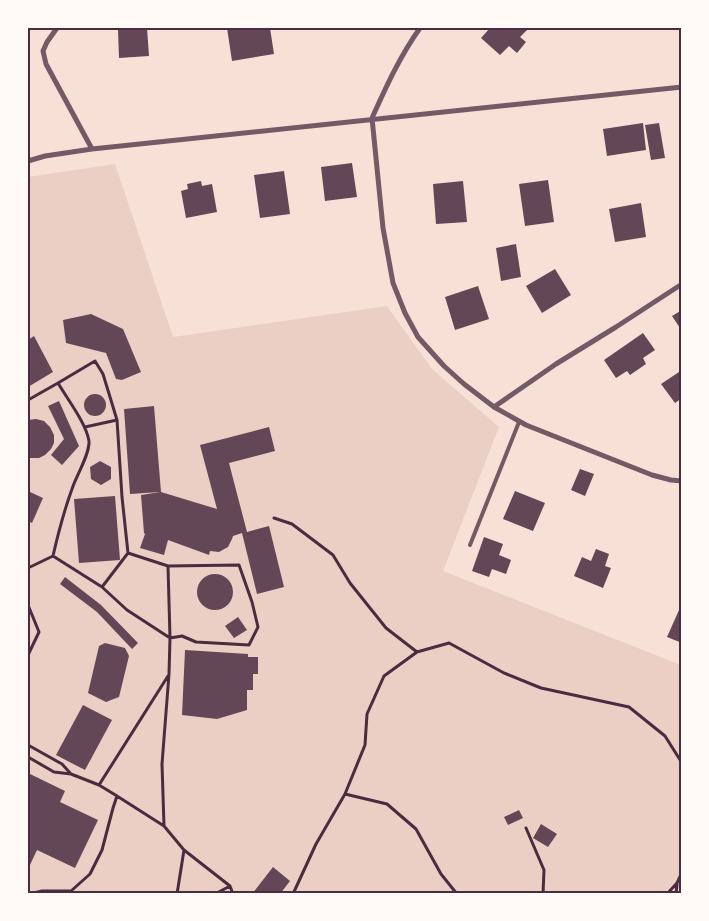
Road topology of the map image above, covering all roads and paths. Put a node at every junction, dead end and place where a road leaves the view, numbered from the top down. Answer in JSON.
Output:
{"nodes":[{"id":1,"x":57,"y":28,"type":"edge"},
{"id":2,"x":420,"y":28,"type":"edge"},
{"id":3,"x":682,"y":87,"type":"edge"},
{"id":4,"x":372,"y":118,"type":"junction"},
{"id":5,"x":92,"y":148,"type":"junction"},
{"id":6,"x":28,"y":161,"type":"edge"},
{"id":7,"x":682,"y":284,"type":"edge"},
{"id":8,"x":58,"y":383,"type":"junction"},
{"id":9,"x":28,"y":400,"type":"edge"},
{"id":10,"x":494,"y":407,"type":"junction"},
{"id":11,"x":117,"y":420,"type":"junction"},
{"id":12,"x":519,"y":422,"type":"junction"},
{"id":13,"x":85,"y":427,"type":"junction"},
{"id":14,"x":682,"y":481,"type":"edge"},
{"id":15,"x":274,"y":518,"type":"dead end"},
{"id":16,"x":470,"y":545,"type":"dead end"},
{"id":17,"x":128,"y":553,"type":"junction"},
{"id":18,"x":53,"y":556,"type":"junction"},
{"id":19,"x":168,"y":566,"type":"junction"},
{"id":20,"x":28,"y":568,"type":"edge"},
{"id":21,"x":102,"y":587,"type":"junction"},
{"id":22,"x":28,"y":605,"type":"edge"},
{"id":23,"x":170,"y":638,"type":"junction"},
{"id":24,"x":417,"y":652,"type":"junction"},
{"id":25,"x":28,"y":655,"type":"edge"},
{"id":26,"x":169,"y":674,"type":"junction"},
{"id":27,"x":28,"y":745,"type":"edge"},
{"id":28,"x":28,"y":757,"type":"edge"},
{"id":29,"x":682,"y":763,"type":"edge"},
{"id":30,"x":71,"y":774,"type":"junction"},
{"id":31,"x":99,"y":785,"type":"junction"},
{"id":32,"x":345,"y":794,"type":"junction"},
{"id":33,"x":117,"y":796,"type":"junction"},
{"id":34,"x":164,"y":826,"type":"junction"},
{"id":35,"x":526,"y":828,"type":"dead end"},
{"id":36,"x":184,"y":850,"type":"junction"},
{"id":37,"x":682,"y":872,"type":"edge"},
{"id":38,"x":677,"y":884,"type":"junction"},
{"id":39,"x":230,"y":886,"type":"junction"},
{"id":40,"x":28,"y":894,"type":"edge"},
{"id":41,"x":177,"y":894,"type":"edge"},
{"id":42,"x":215,"y":894,"type":"edge"},
{"id":43,"x":233,"y":894,"type":"edge"},
{"id":44,"x":295,"y":894,"type":"edge"},
{"id":45,"x":457,"y":894,"type":"edge"},
{"id":46,"x":543,"y":894,"type":"edge"},
{"id":47,"x":667,"y":894,"type":"edge"},
{"id":48,"x":676,"y":894,"type":"edge"}],
"edges":[{"from":1,"to":5,"type":"street"},
{"from":2,"to":4,"type":"street"},
{"from":3,"to":4,"type":"street"},
{"from":4,"to":5,"type":"street"},
{"from":4,"to":10,"type":"street"},
{"from":5,"to":6,"type":"street"},
{"from":7,"to":10,"type":"street"},
{"from":8,"to":9,"type":"path"},
{"from":8,"to":11,"type":"path"},
{"from":8,"to":13,"type":"path"},
{"from":10,"to":12,"type":"street"},
{"from":11,"to":13,"type":"path"},
{"from":11,"to":17,"type":"path"},
{"from":12,"to":14,"type":"street"},
{"from":12,"to":16,"type":"lane"},
{"from":13,"to":18,"type":"path"},
{"from":15,"to":24,"type":"path"},
{"from":17,"to":19,"type":"path"},
{"from":17,"to":21,"type":"path"},
{"from":18,"to":20,"type":"path"},
{"from":18,"to":21,"type":"path"},
{"from":19,"to":23,"type":"path"},
{"from":19,"to":23,"type":"path"},
{"from":21,"to":23,"type":"path"},
{"from":22,"to":25,"type":"path"},
{"from":23,"to":26,"type":"path"},
{"from":24,"to":29,"type":"path"},
{"from":24,"to":32,"type":"path"},
{"from":26,"to":31,"type":"path"},
{"from":26,"to":34,"type":"path"},
{"from":27,"to":30,"type":"path"},
{"from":28,"to":30,"type":"path"},
{"from":30,"to":31,"type":"path"},
{"from":31,"to":33,"type":"path"},
{"from":32,"to":44,"type":"path"},
{"from":32,"to":45,"type":"path"},
{"from":33,"to":34,"type":"path"},
{"from":33,"to":40,"type":"path"},
{"from":34,"to":36,"type":"path"},
{"from":35,"to":46,"type":"path"},
{"from":36,"to":39,"type":"path"},
{"from":36,"to":41,"type":"path"},
{"from":37,"to":38,"type":"path"},
{"from":38,"to":47,"type":"path"},
{"from":38,"to":48,"type":"path"},
{"from":39,"to":42,"type":"path"},
{"from":39,"to":43,"type":"path"}]}
